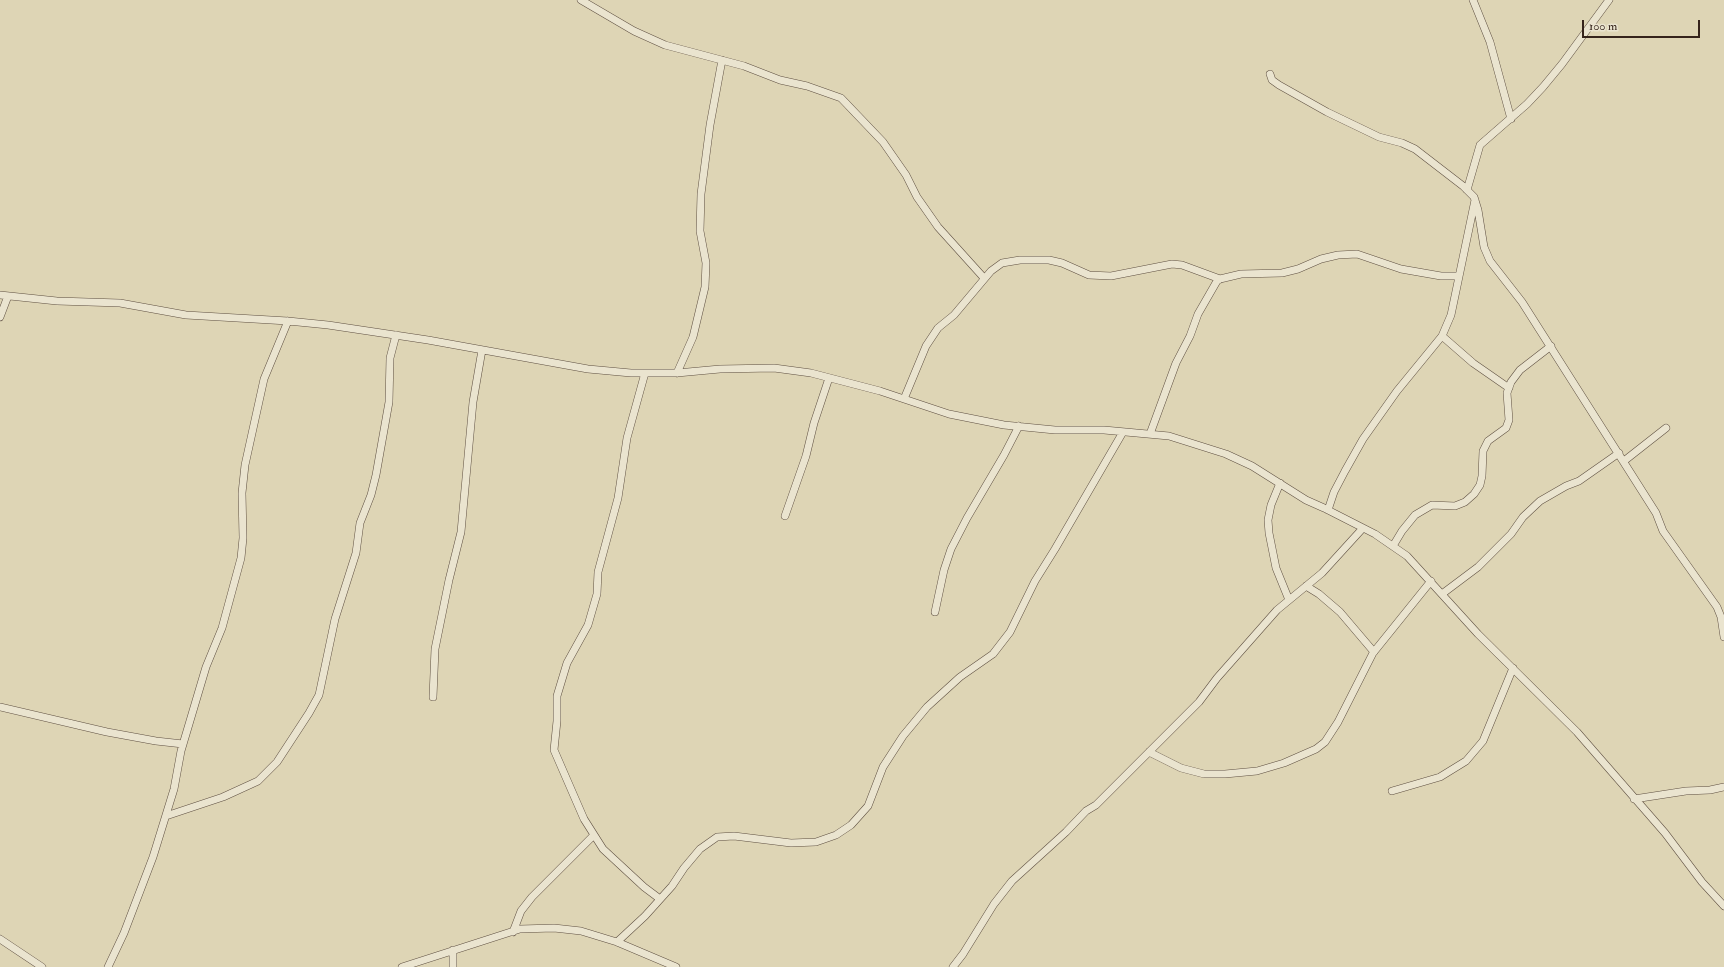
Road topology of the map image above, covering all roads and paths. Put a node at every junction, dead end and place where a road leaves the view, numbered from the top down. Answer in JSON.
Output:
{"nodes":[{"id":1,"x":581,"y":0,"type":"edge"},
{"id":2,"x":1473,"y":0,"type":"edge"},
{"id":3,"x":1609,"y":0,"type":"edge"},
{"id":4,"x":722,"y":60,"type":"junction"},
{"id":5,"x":1270,"y":74,"type":"dead end"},
{"id":6,"x":1511,"y":118,"type":"junction"},
{"id":7,"x":1467,"y":190,"type":"junction"},
{"id":8,"x":1475,"y":200,"type":"junction"},
{"id":9,"x":1458,"y":276,"type":"junction"},
{"id":10,"x":984,"y":278,"type":"junction"},
{"id":11,"x":1220,"y":279,"type":"junction"},
{"id":12,"x":0,"y":295,"type":"edge"},
{"id":13,"x":8,"y":296,"type":"junction"},
{"id":14,"x":0,"y":317,"type":"edge"},
{"id":15,"x":288,"y":320,"type":"junction"},
{"id":16,"x":396,"y":335,"type":"junction"},
{"id":17,"x":1442,"y":336,"type":"junction"},
{"id":18,"x":1551,"y":346,"type":"junction"},
{"id":19,"x":482,"y":350,"type":"junction"},
{"id":20,"x":646,"y":373,"type":"junction"},
{"id":21,"x":677,"y":373,"type":"junction"},
{"id":22,"x":829,"y":378,"type":"junction"},
{"id":23,"x":1509,"y":388,"type":"junction"},
{"id":24,"x":904,"y":399,"type":"junction"},
{"id":25,"x":1019,"y":426,"type":"junction"},
{"id":26,"x":1666,"y":428,"type":"dead end"},
{"id":27,"x":1123,"y":432,"type":"junction"},
{"id":28,"x":1150,"y":434,"type":"junction"},
{"id":29,"x":1619,"y":453,"type":"junction"},
{"id":30,"x":1624,"y":461,"type":"junction"},
{"id":31,"x":1280,"y":483,"type":"junction"},
{"id":32,"x":1328,"y":510,"type":"junction"},
{"id":33,"x":785,"y":516,"type":"dead end"},
{"id":34,"x":1363,"y":528,"type":"junction"},
{"id":35,"x":1393,"y":546,"type":"junction"},
{"id":36,"x":1431,"y":582,"type":"junction"},
{"id":37,"x":1306,"y":586,"type":"junction"},
{"id":38,"x":1442,"y":594,"type":"junction"},
{"id":39,"x":1289,"y":600,"type":"junction"},
{"id":40,"x":935,"y":612,"type":"dead end"},
{"id":41,"x":1724,"y":633,"type":"edge"},
{"id":42,"x":1374,"y":652,"type":"junction"},
{"id":43,"x":1513,"y":668,"type":"junction"},
{"id":44,"x":433,"y":697,"type":"dead end"},
{"id":45,"x":0,"y":707,"type":"edge"},
{"id":46,"x":183,"y":744,"type":"junction"},
{"id":47,"x":1149,"y":752,"type":"junction"},
{"id":48,"x":1724,"y":787,"type":"edge"},
{"id":49,"x":1392,"y":791,"type":"dead end"},
{"id":50,"x":1634,"y":799,"type":"junction"},
{"id":51,"x":166,"y":816,"type":"junction"},
{"id":52,"x":594,"y":835,"type":"junction"},
{"id":53,"x":660,"y":899,"type":"junction"},
{"id":54,"x":1724,"y":906,"type":"edge"},
{"id":55,"x":513,"y":932,"type":"junction"},
{"id":56,"x":0,"y":939,"type":"edge"},
{"id":57,"x":617,"y":942,"type":"junction"},
{"id":58,"x":453,"y":950,"type":"junction"},
{"id":59,"x":42,"y":967,"type":"edge"},
{"id":60,"x":108,"y":967,"type":"edge"},
{"id":61,"x":402,"y":967,"type":"edge"},
{"id":62,"x":453,"y":967,"type":"edge"},
{"id":63,"x":676,"y":967,"type":"edge"},
{"id":64,"x":953,"y":967,"type":"edge"}],
"edges":[{"from":1,"to":4,"type":"street"},
{"from":2,"to":6,"type":"street"},
{"from":3,"to":6,"type":"street"},
{"from":4,"to":10,"type":"street"},
{"from":4,"to":21,"type":"street"},
{"from":5,"to":7,"type":"street"},
{"from":6,"to":7,"type":"street"},
{"from":7,"to":8,"type":"street"},
{"from":8,"to":9,"type":"street"},
{"from":8,"to":18,"type":"street"},
{"from":9,"to":11,"type":"street"},
{"from":9,"to":17,"type":"street"},
{"from":10,"to":11,"type":"street"},
{"from":10,"to":24,"type":"street"},
{"from":11,"to":28,"type":"street"},
{"from":12,"to":13,"type":"street"},
{"from":13,"to":14,"type":"street"},
{"from":13,"to":15,"type":"street"},
{"from":15,"to":16,"type":"street"},
{"from":15,"to":46,"type":"street"},
{"from":16,"to":19,"type":"street"},
{"from":16,"to":51,"type":"street"},
{"from":17,"to":23,"type":"street"},
{"from":17,"to":32,"type":"street"},
{"from":18,"to":23,"type":"street"},
{"from":18,"to":29,"type":"street"},
{"from":19,"to":20,"type":"street"},
{"from":19,"to":44,"type":"street"},
{"from":20,"to":21,"type":"street"},
{"from":20,"to":52,"type":"street"},
{"from":21,"to":22,"type":"street"},
{"from":22,"to":24,"type":"street"},
{"from":22,"to":33,"type":"street"},
{"from":23,"to":35,"type":"street"},
{"from":24,"to":25,"type":"street"},
{"from":25,"to":27,"type":"street"},
{"from":25,"to":40,"type":"street"},
{"from":26,"to":30,"type":"street"},
{"from":27,"to":28,"type":"street"},
{"from":27,"to":53,"type":"street"},
{"from":28,"to":31,"type":"street"},
{"from":29,"to":30,"type":"street"},
{"from":29,"to":38,"type":"street"},
{"from":30,"to":41,"type":"street"},
{"from":31,"to":32,"type":"street"},
{"from":31,"to":39,"type":"street"},
{"from":32,"to":34,"type":"street"},
{"from":34,"to":35,"type":"street"},
{"from":34,"to":37,"type":"street"},
{"from":35,"to":36,"type":"street"},
{"from":36,"to":38,"type":"street"},
{"from":36,"to":42,"type":"street"},
{"from":37,"to":39,"type":"street"},
{"from":37,"to":42,"type":"street"},
{"from":38,"to":43,"type":"street"},
{"from":39,"to":47,"type":"street"},
{"from":42,"to":47,"type":"street"},
{"from":43,"to":49,"type":"street"},
{"from":43,"to":50,"type":"street"},
{"from":45,"to":46,"type":"street"},
{"from":46,"to":51,"type":"street"},
{"from":47,"to":64,"type":"street"},
{"from":48,"to":50,"type":"street"},
{"from":50,"to":54,"type":"street"},
{"from":51,"to":60,"type":"street"},
{"from":52,"to":53,"type":"street"},
{"from":52,"to":55,"type":"street"},
{"from":53,"to":57,"type":"street"},
{"from":55,"to":57,"type":"street"},
{"from":55,"to":58,"type":"street"},
{"from":56,"to":59,"type":"street"},
{"from":57,"to":63,"type":"street"},
{"from":58,"to":61,"type":"street"},
{"from":58,"to":62,"type":"street"}]}
